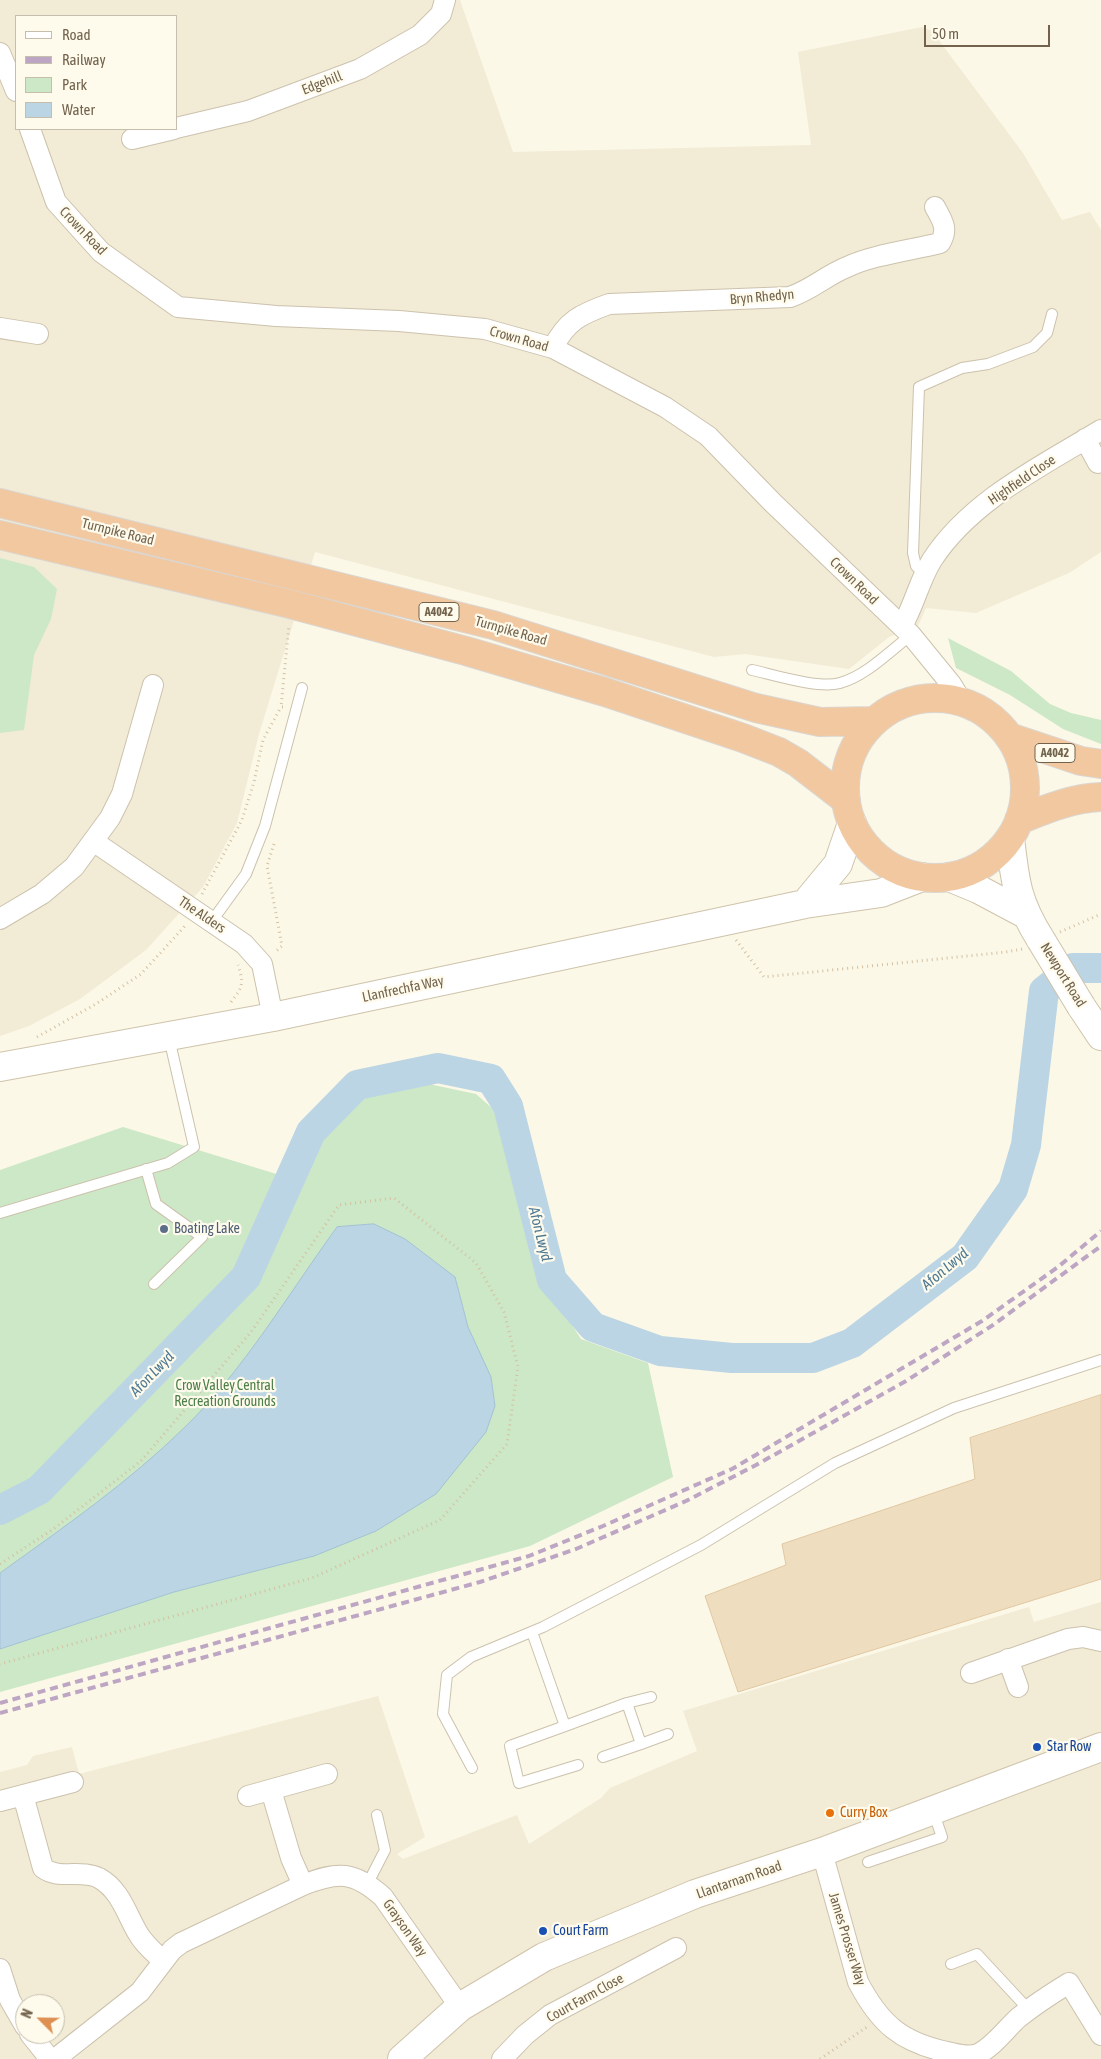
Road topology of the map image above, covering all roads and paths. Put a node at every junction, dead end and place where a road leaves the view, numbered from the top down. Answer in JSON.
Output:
{"nodes":[{"id":1,"x":445,"y":0,"type":"edge"},
{"id":2,"x":0,"y":53,"type":"edge"},
{"id":3,"x":15,"y":89,"type":"edge"},
{"id":4,"x":178,"y":127,"type":"edge"},
{"id":5,"x":30,"y":130,"type":"edge"},
{"id":6,"x":167,"y":130,"type":"edge"},
{"id":7,"x":132,"y":139,"type":"dead end"},
{"id":8,"x":936,"y":207,"type":"dead end"},
{"id":9,"x":1052,"y":314,"type":"dead end"},
{"id":10,"x":0,"y":328,"type":"edge"},
{"id":11,"x":38,"y":334,"type":"dead end"},
{"id":12,"x":553,"y":348,"type":"junction"},
{"id":13,"x":1093,"y":434,"type":"edge"},
{"id":14,"x":1098,"y":463,"type":"dead end"},
{"id":15,"x":0,"y":503,"type":"edge"},
{"id":16,"x":0,"y":534,"type":"edge"},
{"id":17,"x":925,"y":575,"type":"junction"},
{"id":18,"x":290,"y":618,"type":"dead end"},
{"id":19,"x":906,"y":631,"type":"junction"},
{"id":20,"x":752,"y":670,"type":"dead end"},
{"id":21,"x":153,"y":685,"type":"dead end"},
{"id":22,"x":302,"y":688,"type":"dead end"},
{"id":23,"x":962,"y":702,"type":"junction"},
{"id":24,"x":281,"y":706,"type":"junction"},
{"id":25,"x":296,"y":711,"type":"junction"},
{"id":26,"x":874,"y":722,"type":"junction"},
{"id":27,"x":1009,"y":737,"type":"junction"},
{"id":28,"x":1101,"y":764,"type":"edge"},
{"id":29,"x":1101,"y":797,"type":"edge"},
{"id":30,"x":849,"y":811,"type":"junction"},
{"id":31,"x":1014,"y":829,"type":"junction"},
{"id":32,"x":275,"y":840,"type":"dead end"},
{"id":33,"x":93,"y":841,"type":"junction"},
{"id":34,"x":922,"y":877,"type":"junction"},
{"id":35,"x":948,"y":877,"type":"junction"},
{"id":36,"x":805,"y":904,"type":"junction"},
{"id":37,"x":1025,"y":914,"type":"junction"},
{"id":38,"x":1101,"y":914,"type":"edge"},
{"id":39,"x":189,"y":917,"type":"junction"},
{"id":40,"x":0,"y":919,"type":"edge"},
{"id":41,"x":212,"y":921,"type":"junction"},
{"id":42,"x":722,"y":922,"type":"junction"},
{"id":43,"x":192,"y":930,"type":"dead end"},
{"id":44,"x":1039,"y":942,"type":"junction"},
{"id":45,"x":237,"y":964,"type":"dead end"},
{"id":46,"x":262,"y":964,"type":"junction"},
{"id":47,"x":240,"y":972,"type":"junction"},
{"id":48,"x":228,"y":1006,"type":"dead end"},
{"id":49,"x":273,"y":1017,"type":"junction"},
{"id":50,"x":1101,"y":1036,"type":"edge"},
{"id":51,"x":169,"y":1037,"type":"junction"},
{"id":52,"x":30,"y":1041,"type":"dead end"},
{"id":53,"x":0,"y":1067,"type":"edge"},
{"id":54,"x":146,"y":1169,"type":"junction"},
{"id":55,"x":0,"y":1213,"type":"edge"},
{"id":56,"x":154,"y":1284,"type":"dead end"},
{"id":57,"x":1101,"y":1360,"type":"edge"},
{"id":58,"x":0,"y":1564,"type":"edge"},
{"id":59,"x":532,"y":1632,"type":"junction"},
{"id":60,"x":1101,"y":1641,"type":"edge"},
{"id":61,"x":1008,"y":1659,"type":"junction"},
{"id":62,"x":0,"y":1664,"type":"edge"},
{"id":63,"x":971,"y":1673,"type":"dead end"},
{"id":64,"x":1018,"y":1687,"type":"dead end"},
{"id":65,"x":651,"y":1697,"type":"dead end"},
{"id":66,"x":627,"y":1703,"type":"junction"},
{"id":67,"x":565,"y":1726,"type":"junction"},
{"id":68,"x":668,"y":1734,"type":"dead end"},
{"id":69,"x":641,"y":1744,"type":"junction"},
{"id":70,"x":1101,"y":1747,"type":"edge"},
{"id":71,"x":603,"y":1757,"type":"dead end"},
{"id":72,"x":578,"y":1765,"type":"dead end"},
{"id":73,"x":472,"y":1768,"type":"dead end"},
{"id":74,"x":327,"y":1774,"type":"dead end"},
{"id":75,"x":73,"y":1782,"type":"dead end"},
{"id":76,"x":271,"y":1790,"type":"junction"},
{"id":77,"x":23,"y":1795,"type":"junction"},
{"id":78,"x":248,"y":1796,"type":"dead end"},
{"id":79,"x":0,"y":1801,"type":"edge"},
{"id":80,"x":933,"y":1810,"type":"junction"},
{"id":81,"x":377,"y":1815,"type":"dead end"},
{"id":82,"x":822,"y":1852,"type":"junction"},
{"id":83,"x":868,"y":1862,"type":"dead end"},
{"id":84,"x":368,"y":1883,"type":"junction"},
{"id":85,"x":303,"y":1885,"type":"junction"},
{"id":86,"x":676,"y":1948,"type":"dead end"},
{"id":87,"x":163,"y":1961,"type":"junction"},
{"id":88,"x":951,"y":1964,"type":"dead end"},
{"id":89,"x":0,"y":1969,"type":"edge"},
{"id":90,"x":460,"y":2007,"type":"junction"},
{"id":91,"x":15,"y":2009,"type":"edge"},
{"id":92,"x":1029,"y":2010,"type":"junction"},
{"id":93,"x":882,"y":2017,"type":"junction"},
{"id":94,"x":1101,"y":2035,"type":"edge"},
{"id":95,"x":38,"y":2044,"type":"edge"},
{"id":96,"x":965,"y":2057,"type":"edge"},
{"id":97,"x":50,"y":2059,"type":"edge"},
{"id":98,"x":55,"y":2059,"type":"edge"},
{"id":99,"x":402,"y":2059,"type":"edge"},
{"id":100,"x":502,"y":2059,"type":"edge"},
{"id":101,"x":820,"y":2059,"type":"edge"}],
"edges":[{"from":1,"to":4,"type":"street","name":"Edgehill"},
{"from":2,"to":3,"type":"street"},
{"from":5,"to":12,"type":"street","name":"Crown Road"},
{"from":6,"to":7,"type":"street","name":"Edgehill"},
{"from":8,"to":12,"type":"street","name":"Bryn Rhedyn"},
{"from":9,"to":17,"type":"lane"},
{"from":10,"to":11,"type":"street"},
{"from":12,"to":19,"type":"street","name":"Crown Road"},
{"from":13,"to":14,"type":"street","name":"Highfield Close"},
{"from":13,"to":17,"type":"street","name":"Highfield Close"},
{"from":15,"to":26,"type":"highway","name":"Turnpike Road","number":"A4042"},
{"from":16,"to":30,"type":"highway","number":"A4042"},
{"from":17,"to":19,"type":"street","name":"Highfield Close"},
{"from":18,"to":24,"type":"path"},
{"from":19,"to":20,"type":"lane"},
{"from":19,"to":23,"type":"street","name":"Crown Road"},
{"from":21,"to":33,"type":"street"},
{"from":22,"to":25,"type":"lane"},
{"from":23,"to":26,"type":"highway"},
{"from":23,"to":27,"type":"highway"},
{"from":24,"to":25,"type":"path"},
{"from":24,"to":39,"type":"path"},
{"from":25,"to":41,"type":"lane"},
{"from":26,"to":30,"type":"highway"},
{"from":27,"to":28,"type":"highway","number":"A4042"},
{"from":27,"to":31,"type":"highway"},
{"from":29,"to":31,"type":"highway"},
{"from":30,"to":34,"type":"highway"},
{"from":30,"to":36,"type":"street"},
{"from":31,"to":35,"type":"highway"},
{"from":31,"to":37,"type":"street","name":"Newport Road"},
{"from":32,"to":46,"type":"path"},
{"from":33,"to":39,"type":"street","name":"The Alders"},
{"from":33,"to":40,"type":"street"},
{"from":34,"to":35,"type":"highway"},
{"from":34,"to":36,"type":"street","name":"Llanfrechfa Way"},
{"from":35,"to":37,"type":"street"},
{"from":36,"to":42,"type":"street","name":"Llanfrechfa Way"},
{"from":37,"to":44,"type":"street","name":"Newport Road"},
{"from":38,"to":44,"type":"path"},
{"from":39,"to":41,"type":"street","name":"The Alders"},
{"from":39,"to":43,"type":"path"},
{"from":39,"to":52,"type":"path"},
{"from":41,"to":46,"type":"street","name":"The Alders"},
{"from":42,"to":44,"type":"path"},
{"from":42,"to":49,"type":"street","name":"Llanfrechfa Way"},
{"from":44,"to":50,"type":"street","name":"Newport Road","bridge":true},
{"from":45,"to":47,"type":"path"},
{"from":46,"to":47,"type":"path"},
{"from":46,"to":49,"type":"street"},
{"from":47,"to":48,"type":"path"},
{"from":49,"to":51,"type":"street","name":"Llanfrechfa Way"},
{"from":51,"to":53,"type":"street","name":"Llanfrechfa Way"},
{"from":51,"to":54,"type":"lane"},
{"from":54,"to":55,"type":"lane"},
{"from":54,"to":56,"type":"lane"},
{"from":57,"to":59,"type":"lane"},
{"from":58,"to":62,"type":"path"},
{"from":59,"to":67,"type":"lane"},
{"from":59,"to":73,"type":"lane"},
{"from":60,"to":61,"type":"street"},
{"from":61,"to":63,"type":"street"},
{"from":61,"to":64,"type":"street"},
{"from":65,"to":66,"type":"lane"},
{"from":66,"to":67,"type":"lane"},
{"from":66,"to":69,"type":"lane"},
{"from":67,"to":72,"type":"lane"},
{"from":68,"to":69,"type":"lane"},
{"from":69,"to":71,"type":"lane"},
{"from":70,"to":80,"type":"street","name":"Llantarnam Road"},
{"from":74,"to":76,"type":"street"},
{"from":75,"to":77,"type":"street"},
{"from":76,"to":78,"type":"street"},
{"from":76,"to":85,"type":"street"},
{"from":77,"to":79,"type":"street"},
{"from":77,"to":87,"type":"street"},
{"from":80,"to":82,"type":"street","name":"Llantarnam Road"},
{"from":80,"to":83,"type":"lane"},
{"from":81,"to":84,"type":"lane"},
{"from":82,"to":90,"type":"street","name":"Llantarnam Road"},
{"from":82,"to":93,"type":"street","name":"James Prosser Way"},
{"from":84,"to":85,"type":"street","name":"Grayson Way"},
{"from":84,"to":90,"type":"street","name":"Grayson Way"},
{"from":85,"to":87,"type":"street","name":"Grayson Way"},
{"from":86,"to":100,"type":"street","name":"Court Farm Close"},
{"from":87,"to":98,"type":"street","name":"Grayson Way"},
{"from":88,"to":92,"type":"lane"},
{"from":89,"to":91,"type":"street"},
{"from":90,"to":99,"type":"street","name":"Llantarnam Road"},
{"from":92,"to":94,"type":"street","name":"James Prosser Way"},
{"from":92,"to":96,"type":"street","name":"James Prosser Way"},
{"from":93,"to":96,"type":"street","name":"James Prosser Way"},
{"from":93,"to":101,"type":"path"},
{"from":95,"to":97,"type":"street"}]}
